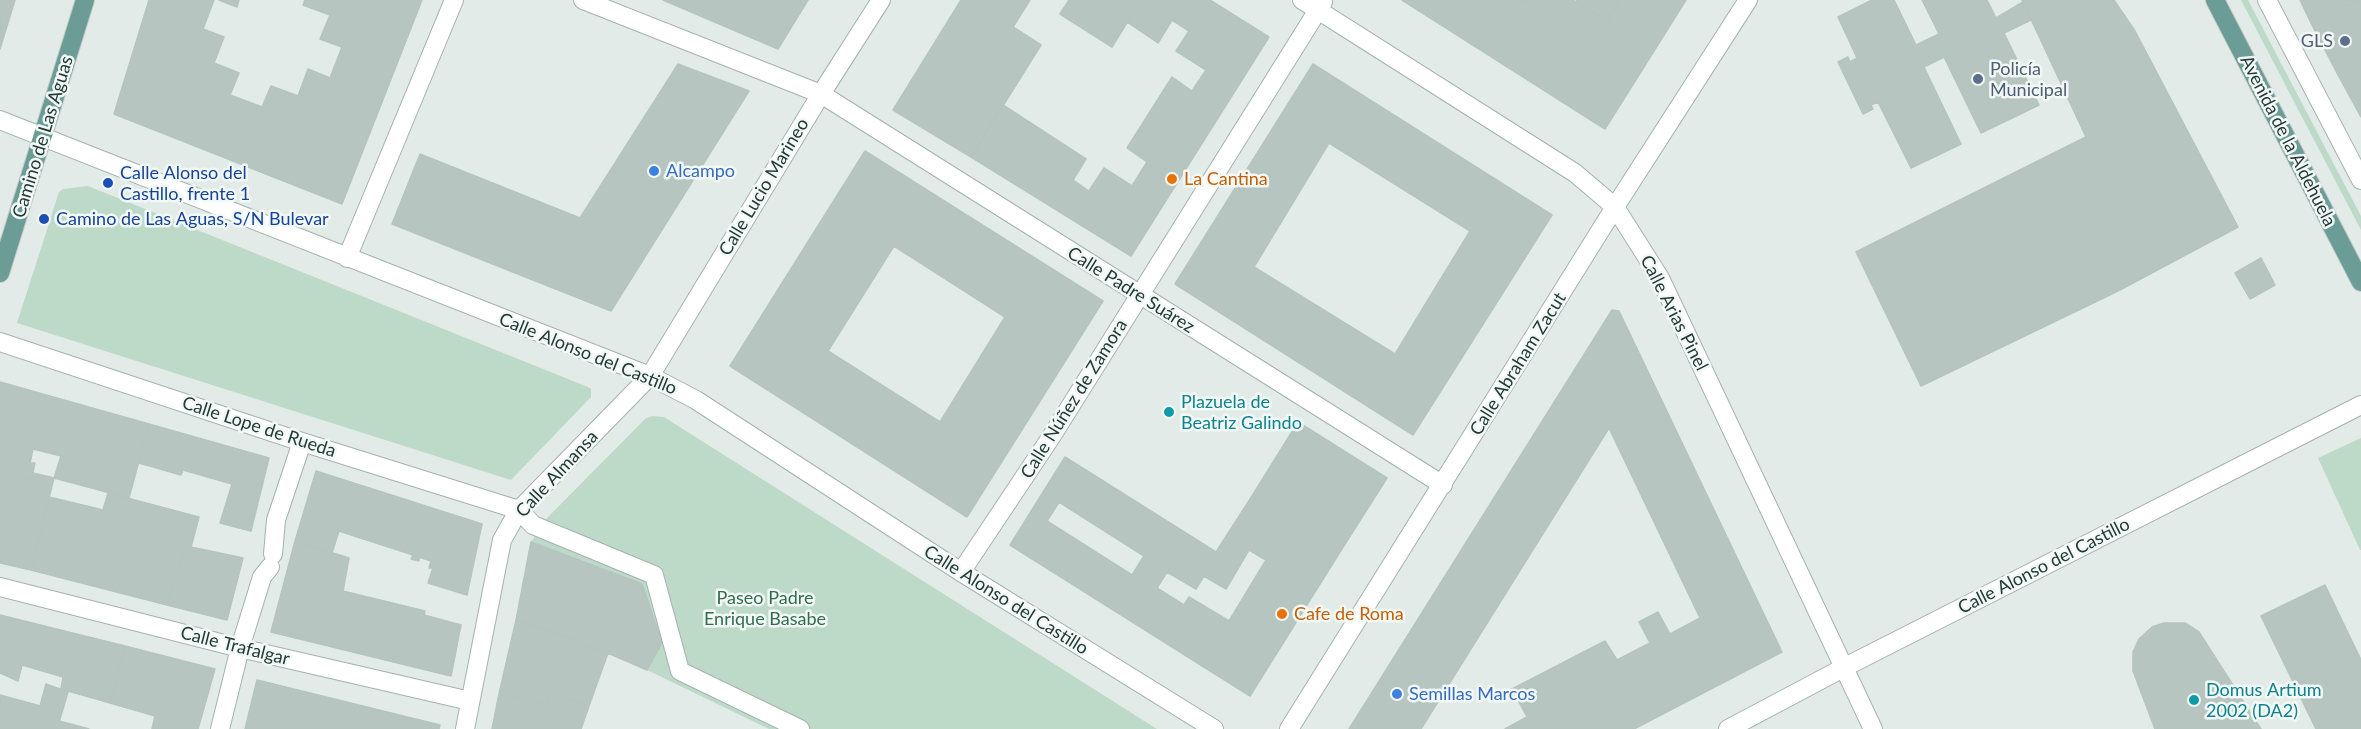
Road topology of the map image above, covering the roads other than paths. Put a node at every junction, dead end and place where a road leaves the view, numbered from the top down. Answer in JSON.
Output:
{"nodes":[{"id":1,"x":85,"y":0,"type":"edge"},
{"id":2,"x":454,"y":0,"type":"edge"},
{"id":3,"x":583,"y":0,"type":"edge"},
{"id":4,"x":880,"y":0,"type":"edge"},
{"id":5,"x":1302,"y":0,"type":"edge"},
{"id":6,"x":1748,"y":0,"type":"edge"},
{"id":7,"x":2215,"y":0,"type":"edge"},
{"id":8,"x":2267,"y":0,"type":"edge"},
{"id":9,"x":1321,"y":5,"type":"edge"},
{"id":10,"x":820,"y":94,"type":"junction"},
{"id":11,"x":0,"y":120,"type":"edge"},
{"id":12,"x":43,"y":138,"type":"junction"},
{"id":13,"x":2361,"y":180,"type":"edge"},
{"id":14,"x":1615,"y":207,"type":"junction"},
{"id":15,"x":347,"y":258,"type":"junction"},
{"id":16,"x":0,"y":273,"type":"edge"},
{"id":17,"x":2361,"y":282,"type":"edge"},
{"id":18,"x":1140,"y":295,"type":"junction"},
{"id":19,"x":0,"y":342,"type":"edge"},
{"id":20,"x":650,"y":376,"type":"junction"},
{"id":21,"x":2361,"y":405,"type":"edge"},
{"id":22,"x":302,"y":442,"type":"junction"},
{"id":23,"x":1443,"y":485,"type":"junction"},
{"id":24,"x":519,"y":510,"type":"junction"},
{"id":25,"x":961,"y":572,"type":"junction"},
{"id":26,"x":0,"y":587,"type":"edge"},
{"id":27,"x":240,"y":648,"type":"junction"},
{"id":28,"x":1845,"y":667,"type":"junction"},
{"id":29,"x":470,"y":701,"type":"junction"},
{"id":30,"x":220,"y":729,"type":"edge"},
{"id":31,"x":465,"y":729,"type":"edge"},
{"id":32,"x":800,"y":729,"type":"edge"},
{"id":33,"x":1214,"y":729,"type":"edge"},
{"id":34,"x":1289,"y":729,"type":"edge"},
{"id":35,"x":1728,"y":729,"type":"edge"},
{"id":36,"x":1873,"y":729,"type":"edge"}],
"edges":[{"from":1,"to":12,"type":"main road","name":"Camino de Las Aguas"},
{"from":2,"to":15,"type":"street"},
{"from":3,"to":10,"type":"street","name":"Calle Padre Suárez"},
{"from":4,"to":10,"type":"street","name":"Calle Lucio Marineo"},
{"from":5,"to":9,"type":"street","name":"Calle Arias Pinel"},
{"from":6,"to":14,"type":"street","name":"Calle Abraham Zacut"},
{"from":7,"to":17,"type":"main road","name":"Avenida de la Aldehuela"},
{"from":8,"to":13,"type":"street"},
{"from":9,"to":14,"type":"street","name":"Calle Arias Pinel"},
{"from":9,"to":18,"type":"street","name":"Calle Núñez de Zamora"},
{"from":10,"to":18,"type":"street","name":"Calle Padre Suárez"},
{"from":10,"to":20,"type":"street","name":"Calle Lucio Marineo"},
{"from":11,"to":12,"type":"street","name":"Calle Alonso del Castillo"},
{"from":12,"to":15,"type":"street","name":"Calle Alonso del Castillo"},
{"from":12,"to":16,"type":"main road","name":"Camino de Las Aguas"},
{"from":14,"to":23,"type":"street","name":"Calle Abraham Zacut"},
{"from":14,"to":28,"type":"street","name":"Calle Arias Pinel"},
{"from":15,"to":20,"type":"street","name":"Calle Alonso del Castillo"},
{"from":18,"to":23,"type":"street","name":"Calle Padre Suárez"},
{"from":18,"to":25,"type":"street","name":"Calle Núñez de Zamora"},
{"from":19,"to":22,"type":"street","name":"Calle Lope de Rueda"},
{"from":20,"to":24,"type":"street","name":"Calle Almansa"},
{"from":20,"to":25,"type":"street","name":"Calle Alonso del Castillo"},
{"from":21,"to":28,"type":"street","name":"Calle Alonso del Castillo"},
{"from":22,"to":24,"type":"street","name":"Calle Lope de Rueda"},
{"from":22,"to":27,"type":"street"},
{"from":23,"to":34,"type":"street","name":"Calle Abraham Zacut"},
{"from":24,"to":29,"type":"street","name":"Calle Almansa"},
{"from":24,"to":32,"type":"street"},
{"from":25,"to":33,"type":"street","name":"Calle Alonso del Castillo"},
{"from":26,"to":27,"type":"street","name":"Calle Trafalgar"},
{"from":27,"to":29,"type":"street","name":"Calle Trafalgar"},
{"from":27,"to":30,"type":"street"},
{"from":28,"to":35,"type":"street","name":"Calle Alonso del Castillo"},
{"from":28,"to":36,"type":"street","name":"Calle Arias Pinel"},
{"from":29,"to":31,"type":"street","name":"Calle Almansa"}]}
